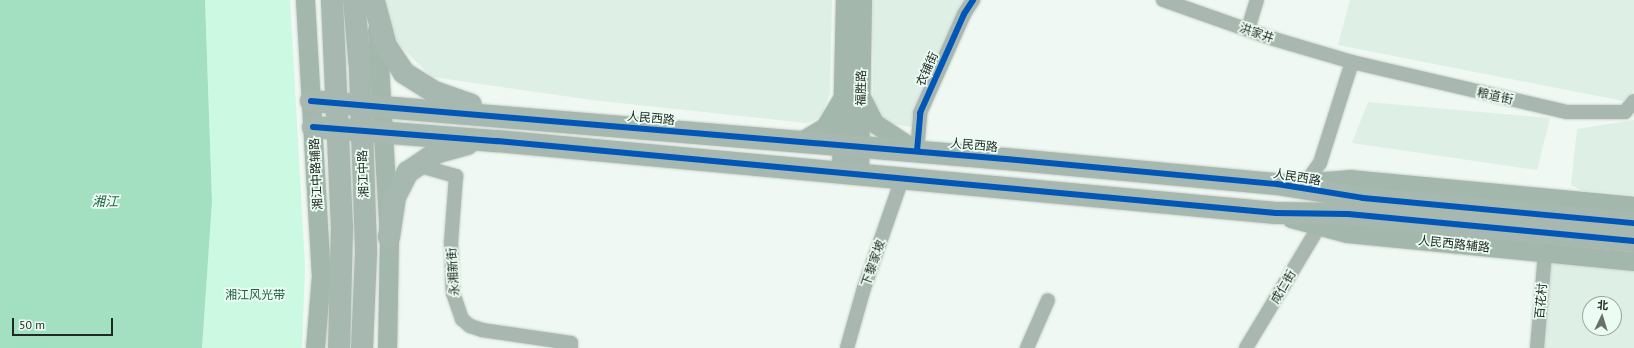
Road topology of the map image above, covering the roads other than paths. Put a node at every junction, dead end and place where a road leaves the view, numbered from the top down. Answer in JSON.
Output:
{"nodes":[{"id":1,"x":305,"y":0,"type":"edge"},
{"id":2,"x":332,"y":0,"type":"edge"},
{"id":3,"x":354,"y":0,"type":"edge"},
{"id":4,"x":845,"y":0,"type":"edge"},
{"id":5,"x":862,"y":0,"type":"edge"},
{"id":6,"x":973,"y":0,"type":"edge"},
{"id":7,"x":1163,"y":0,"type":"edge"},
{"id":8,"x":1257,"y":0,"type":"edge"},
{"id":9,"x":375,"y":2,"type":"edge"},
{"id":10,"x":1248,"y":29,"type":"junction"},
{"id":11,"x":1352,"y":62,"type":"junction"},
{"id":12,"x":852,"y":93,"type":"junction"},
{"id":13,"x":311,"y":101,"type":"junction"},
{"id":14,"x":1634,"y":101,"type":"edge"},
{"id":15,"x":337,"y":103,"type":"junction"},
{"id":16,"x":371,"y":105,"type":"junction"},
{"id":17,"x":532,"y":119,"type":"junction"},
{"id":18,"x":313,"y":127,"type":"junction"},
{"id":19,"x":338,"y":129,"type":"junction"},
{"id":20,"x":362,"y":131,"type":"junction"},
{"id":21,"x":383,"y":132,"type":"junction"},
{"id":22,"x":497,"y":141,"type":"junction"},
{"id":23,"x":794,"y":141,"type":"junction"},
{"id":24,"x":850,"y":146,"type":"junction"},
{"id":25,"x":917,"y":151,"type":"junction"},
{"id":26,"x":417,"y":165,"type":"junction"},
{"id":27,"x":850,"y":174,"type":"junction"},
{"id":28,"x":902,"y":179,"type":"junction"},
{"id":29,"x":1300,"y":182,"type":"junction"},
{"id":30,"x":1277,"y":184,"type":"junction"},
{"id":31,"x":1634,"y":206,"type":"edge"},
{"id":32,"x":1276,"y":213,"type":"junction"},
{"id":33,"x":1634,"y":223,"type":"edge"},
{"id":34,"x":1320,"y":226,"type":"junction"},
{"id":35,"x":389,"y":237,"type":"junction"},
{"id":36,"x":1634,"y":241,"type":"edge"},
{"id":37,"x":1545,"y":253,"type":"junction"},
{"id":38,"x":1634,"y":261,"type":"edge"},
{"id":39,"x":1048,"y":300,"type":"dead end"},
{"id":40,"x":571,"y":346,"type":"edge"},
{"id":41,"x":315,"y":348,"type":"edge"},
{"id":42,"x":339,"y":348,"type":"edge"},
{"id":43,"x":362,"y":348,"type":"edge"},
{"id":44,"x":387,"y":348,"type":"edge"},
{"id":45,"x":847,"y":348,"type":"edge"},
{"id":46,"x":1027,"y":348,"type":"edge"},
{"id":47,"x":1246,"y":348,"type":"edge"},
{"id":48,"x":1537,"y":348,"type":"edge"}],
"edges":[{"from":1,"to":13,"type":"street","name":"湘江中路辅路"},
{"from":2,"to":15,"type":"main road","name":"湘江中路"},
{"from":3,"to":16,"type":"main road","name":"湘江中路"},
{"from":4,"to":12,"type":"street","name":"福胜路"},
{"from":5,"to":12,"type":"street","name":"福胜路"},
{"from":6,"to":25,"type":"street","name":"衣铺街"},
{"from":7,"to":10,"type":"street","name":"洪家井"},
{"from":8,"to":10,"type":"street"},
{"from":9,"to":16,"type":"street"},
{"from":9,"to":17,"type":"main road"},
{"from":10,"to":11,"type":"street","name":"洪家井"},
{"from":11,"to":14,"type":"street","name":"粮道街"},
{"from":11,"to":29,"type":"street"},
{"from":12,"to":23,"type":"street"},
{"from":12,"to":24,"type":"street","name":"福胜路"},
{"from":12,"to":25,"type":"street"},
{"from":13,"to":15,"type":"main road","name":"人民西路"},
{"from":13,"to":18,"type":"street","name":"湘江中路辅路"},
{"from":15,"to":16,"type":"main road","name":"人民西路"},
{"from":15,"to":19,"type":"main road","name":"湘江中路"},
{"from":16,"to":17,"type":"main road","name":"人民西路"},
{"from":16,"to":20,"type":"main road","name":"湘江中路"},
{"from":16,"to":21,"type":"street"},
{"from":17,"to":23,"type":"main road","name":"人民西路"},
{"from":18,"to":19,"type":"main road"},
{"from":18,"to":41,"type":"street","name":"湘江中路辅路"},
{"from":19,"to":20,"type":"main road"},
{"from":19,"to":42,"type":"main road","name":"湘江中路"},
{"from":20,"to":21,"type":"main road"},
{"from":20,"to":43,"type":"main road","name":"湘江中路"},
{"from":21,"to":22,"type":"main road"},
{"from":21,"to":35,"type":"street"},
{"from":22,"to":26,"type":"main road"},
{"from":22,"to":27,"type":"main road"},
{"from":23,"to":24,"type":"main road","name":"人民西路"},
{"from":24,"to":25,"type":"main road","name":"人民西路"},
{"from":24,"to":27,"type":"street","name":"福胜路"},
{"from":25,"to":30,"type":"main road","name":"人民西路"},
{"from":26,"to":35,"type":"main road"},
{"from":26,"to":40,"type":"street","name":"永湘新街"},
{"from":27,"to":28,"type":"main road"},
{"from":28,"to":32,"type":"main road"},
{"from":28,"to":45,"type":"street","name":"下黎家坡"},
{"from":29,"to":30,"type":"street"},
{"from":29,"to":31,"type":"street"},
{"from":30,"to":33,"type":"main road","name":"人民西路"},
{"from":32,"to":34,"type":"street","name":"人民西路辅路"},
{"from":32,"to":36,"type":"main road"},
{"from":34,"to":37,"type":"street","name":"人民西路辅路"},
{"from":34,"to":47,"type":"street","name":"成仁街"},
{"from":35,"to":44,"type":"street"},
{"from":37,"to":38,"type":"street","name":"人民西路辅路"},
{"from":37,"to":48,"type":"street","name":"百花村"},
{"from":39,"to":46,"type":"street"}]}
